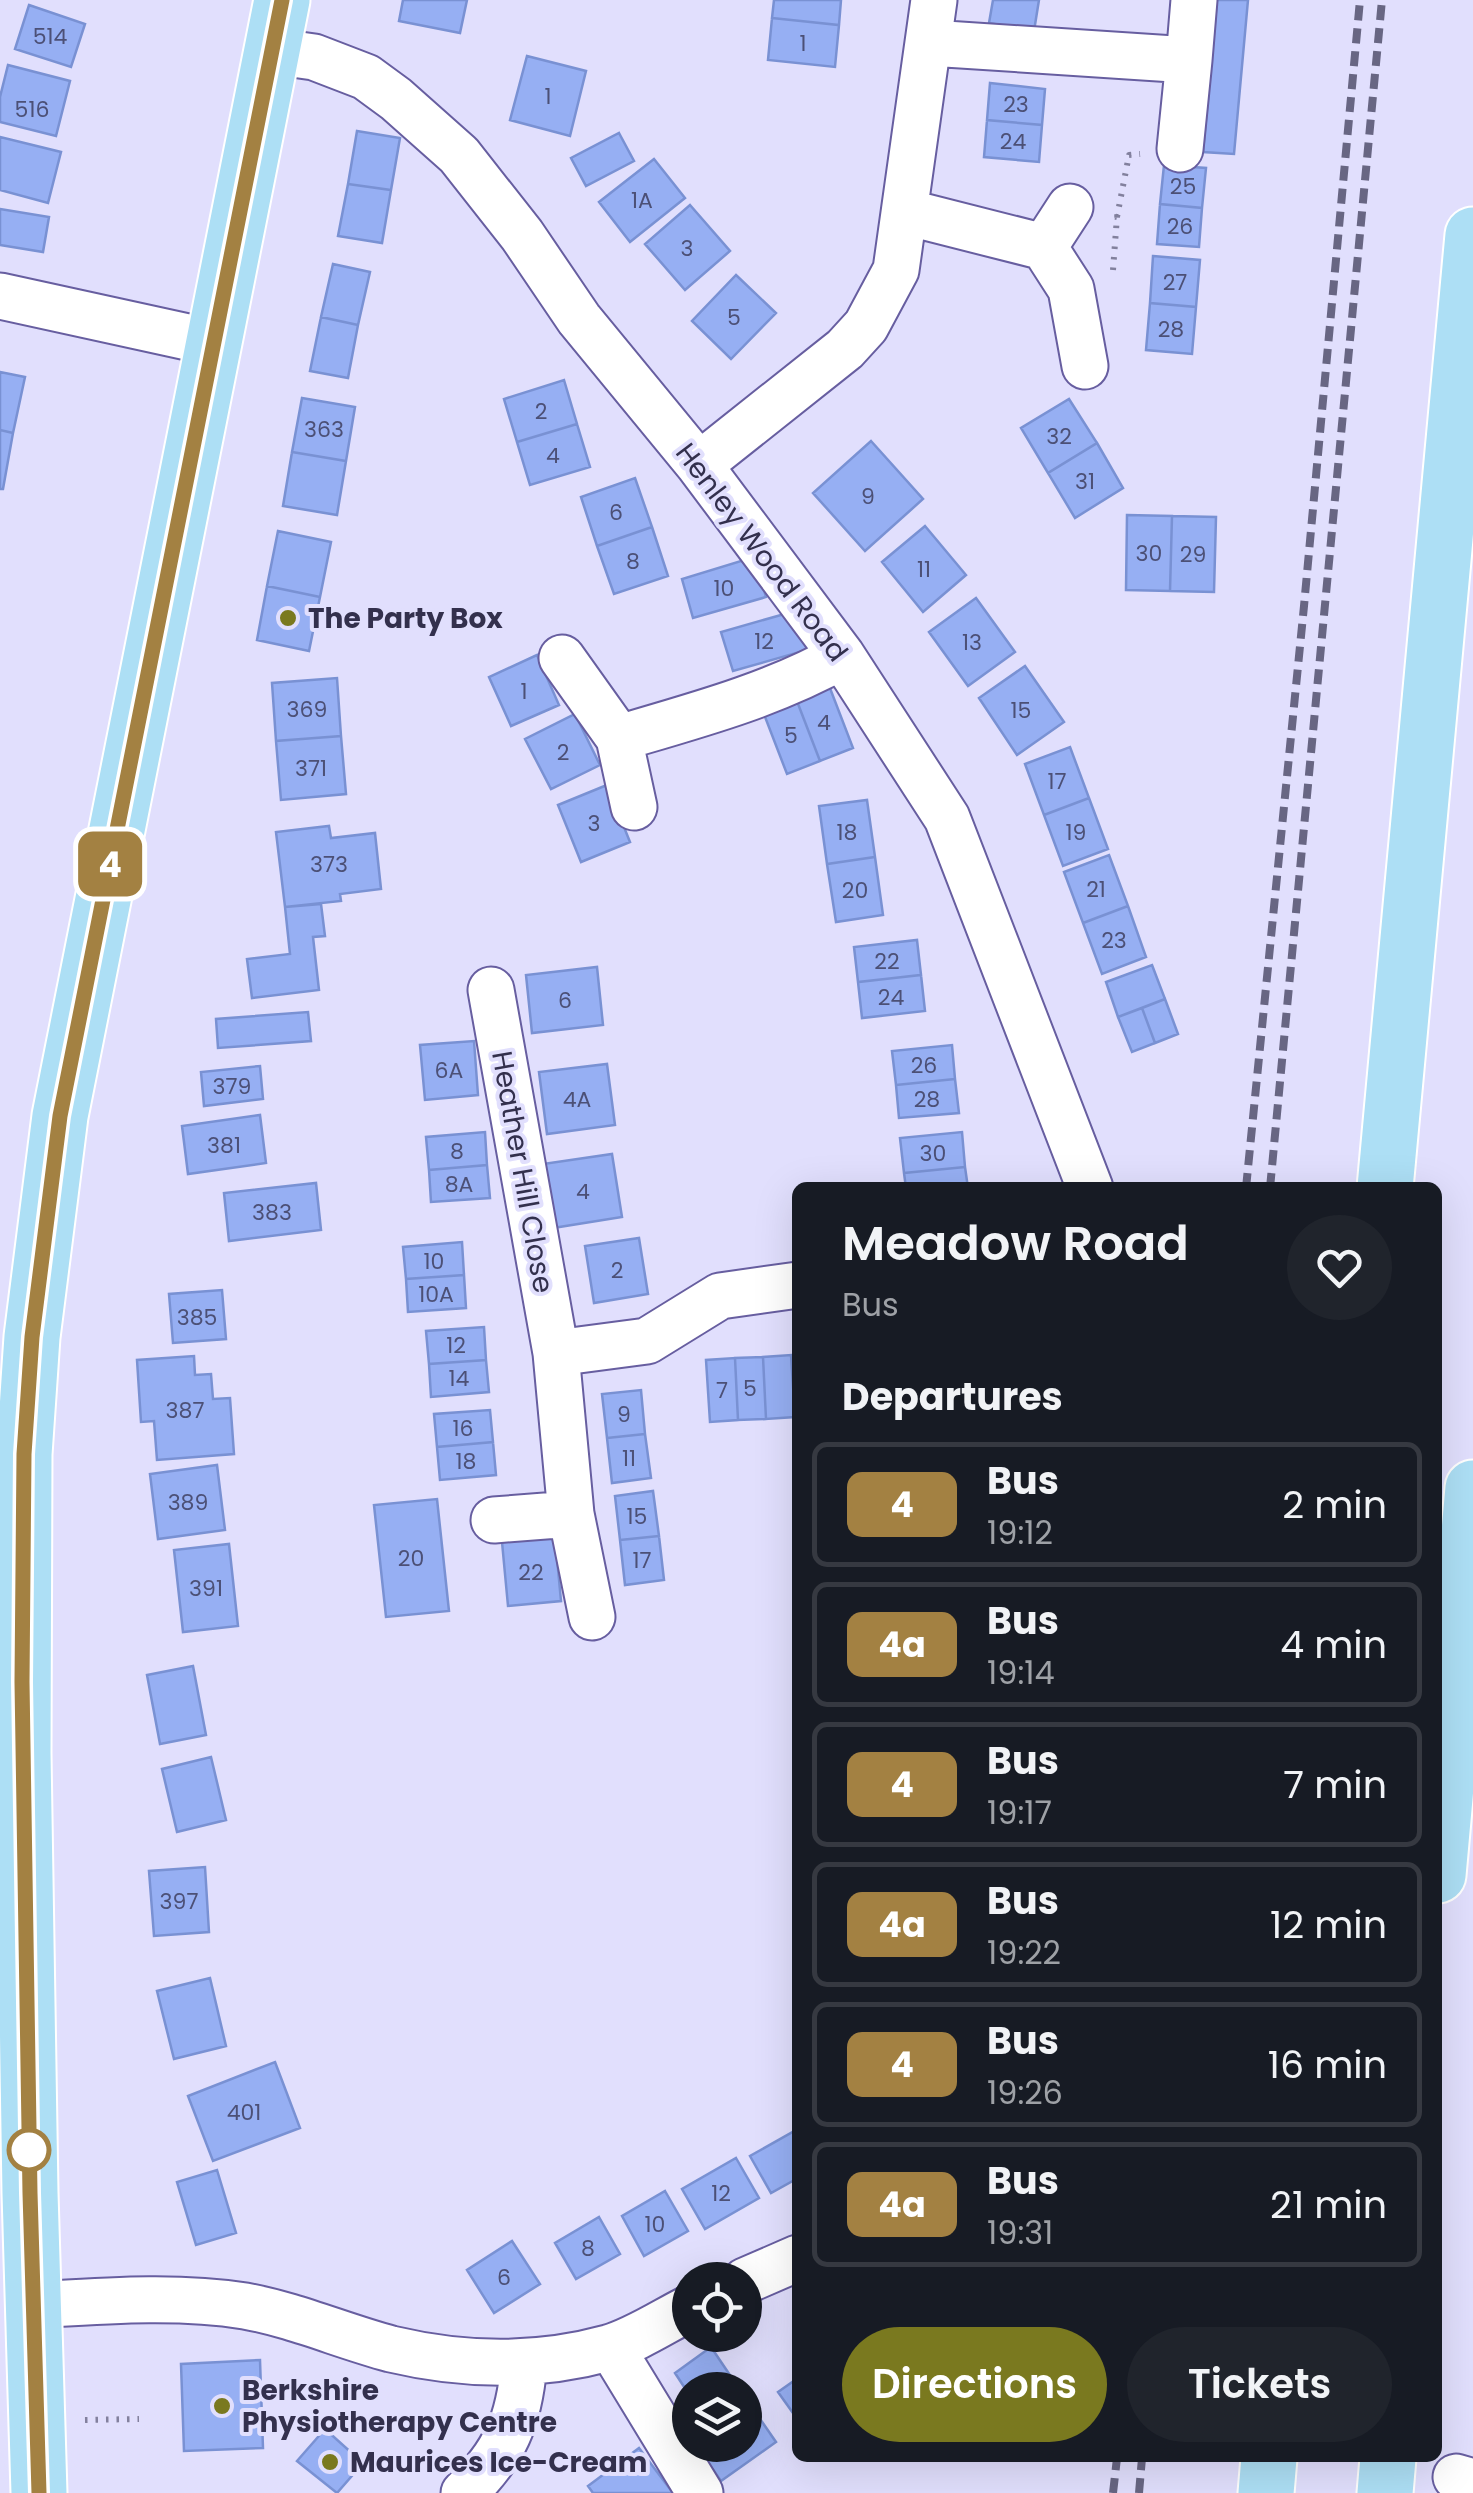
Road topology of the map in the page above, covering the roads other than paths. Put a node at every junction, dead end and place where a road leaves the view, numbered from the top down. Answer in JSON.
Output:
{"nodes":[{"id":1,"x":1194,"y":0,"type":"edge"},
{"id":2,"x":932,"y":22,"type":"edge"},
{"id":3,"x":276,"y":25,"type":"edge"},
{"id":4,"x":1188,"y":60,"type":"junction"},
{"id":5,"x":1180,"y":149,"type":"road end"},
{"id":6,"x":1070,"y":207,"type":"dead end"},
{"id":7,"x":906,"y":212,"type":"junction"},
{"id":8,"x":1473,"y":235,"type":"edge"},
{"id":9,"x":1044,"y":247,"type":"junction"},
{"id":10,"x":0,"y":296,"type":"edge"},
{"id":11,"x":214,"y":343,"type":"junction"},
{"id":12,"x":1085,"y":366,"type":"dead end"},
{"id":13,"x":699,"y":465,"type":"junction"},
{"id":14,"x":842,"y":656,"type":"junction"},
{"id":15,"x":562,"y":658,"type":"dead end"},
{"id":16,"x":619,"y":738,"type":"junction"},
{"id":17,"x":634,"y":807,"type":"dead end"},
{"id":18,"x":491,"y":990,"type":"dead end"},
{"id":19,"x":1088,"y":1182,"type":"edge"},
{"id":20,"x":1386,"y":1182,"type":"edge"},
{"id":21,"x":792,"y":1287,"type":"edge"},
{"id":22,"x":556,"y":1353,"type":"junction"},
{"id":23,"x":1473,"y":1488,"type":"edge"},
{"id":24,"x":571,"y":1514,"type":"junction"},
{"id":25,"x":494,"y":1520,"type":"dead end"},
{"id":26,"x":592,"y":1617,"type":"dead end"},
{"id":27,"x":1442,"y":1831,"type":"edge"},
{"id":28,"x":15,"y":2239,"type":"edge"},
{"id":29,"x":792,"y":2261,"type":"edge"},
{"id":30,"x":762,"y":2274,"type":"edge"},
{"id":31,"x":33,"y":2306,"type":"junction"},
{"id":32,"x":672,"y":2317,"type":"edge"},
{"id":33,"x":610,"y":2347,"type":"junction"},
{"id":34,"x":524,"y":2364,"type":"junction"},
{"id":35,"x":1270,"y":2462,"type":"edge"},
{"id":36,"x":1388,"y":2462,"type":"edge"},
{"id":37,"x":39,"y":2493,"type":"edge"},
{"id":38,"x":464,"y":2493,"type":"edge"},
{"id":39,"x":700,"y":2493,"type":"edge"},
{"id":40,"x":1266,"y":2493,"type":"edge"},
{"id":41,"x":1385,"y":2493,"type":"edge"}],
"edges":[{"from":1,"to":4,"type":"street"},
{"from":2,"to":4,"type":"street"},
{"from":2,"to":7,"type":"street"},
{"from":3,"to":11,"type":"main road"},
{"from":3,"to":13,"type":"street","name":"Henley Wood Road"},
{"from":4,"to":5,"type":"street"},
{"from":6,"to":9,"type":"street"},
{"from":7,"to":9,"type":"street"},
{"from":7,"to":13,"type":"street"},
{"from":8,"to":20,"type":"main road"},
{"from":9,"to":12,"type":"street"},
{"from":10,"to":11,"type":"street"},
{"from":11,"to":28,"type":"main road"},
{"from":13,"to":14,"type":"street","name":"Henley Wood Road"},
{"from":14,"to":16,"type":"street"},
{"from":14,"to":19,"type":"street","name":"Henley Wood Road"},
{"from":15,"to":16,"type":"street"},
{"from":16,"to":17,"type":"street"},
{"from":18,"to":22,"type":"street","name":"Heather Hill Close"},
{"from":21,"to":22,"type":"street"},
{"from":22,"to":24,"type":"street","name":"Heather Hill Close"},
{"from":23,"to":27,"type":"main road"},
{"from":24,"to":25,"type":"street"},
{"from":24,"to":26,"type":"street","name":"Heather Hill Close"},
{"from":28,"to":31,"type":"main road"},
{"from":29,"to":30,"type":"street"},
{"from":31,"to":34,"type":"street"},
{"from":31,"to":37,"type":"main road"},
{"from":32,"to":33,"type":"street"},
{"from":33,"to":34,"type":"street"},
{"from":33,"to":39,"type":"street"},
{"from":34,"to":38,"type":"street"},
{"from":35,"to":40,"type":"main road"},
{"from":36,"to":41,"type":"main road"}]}
